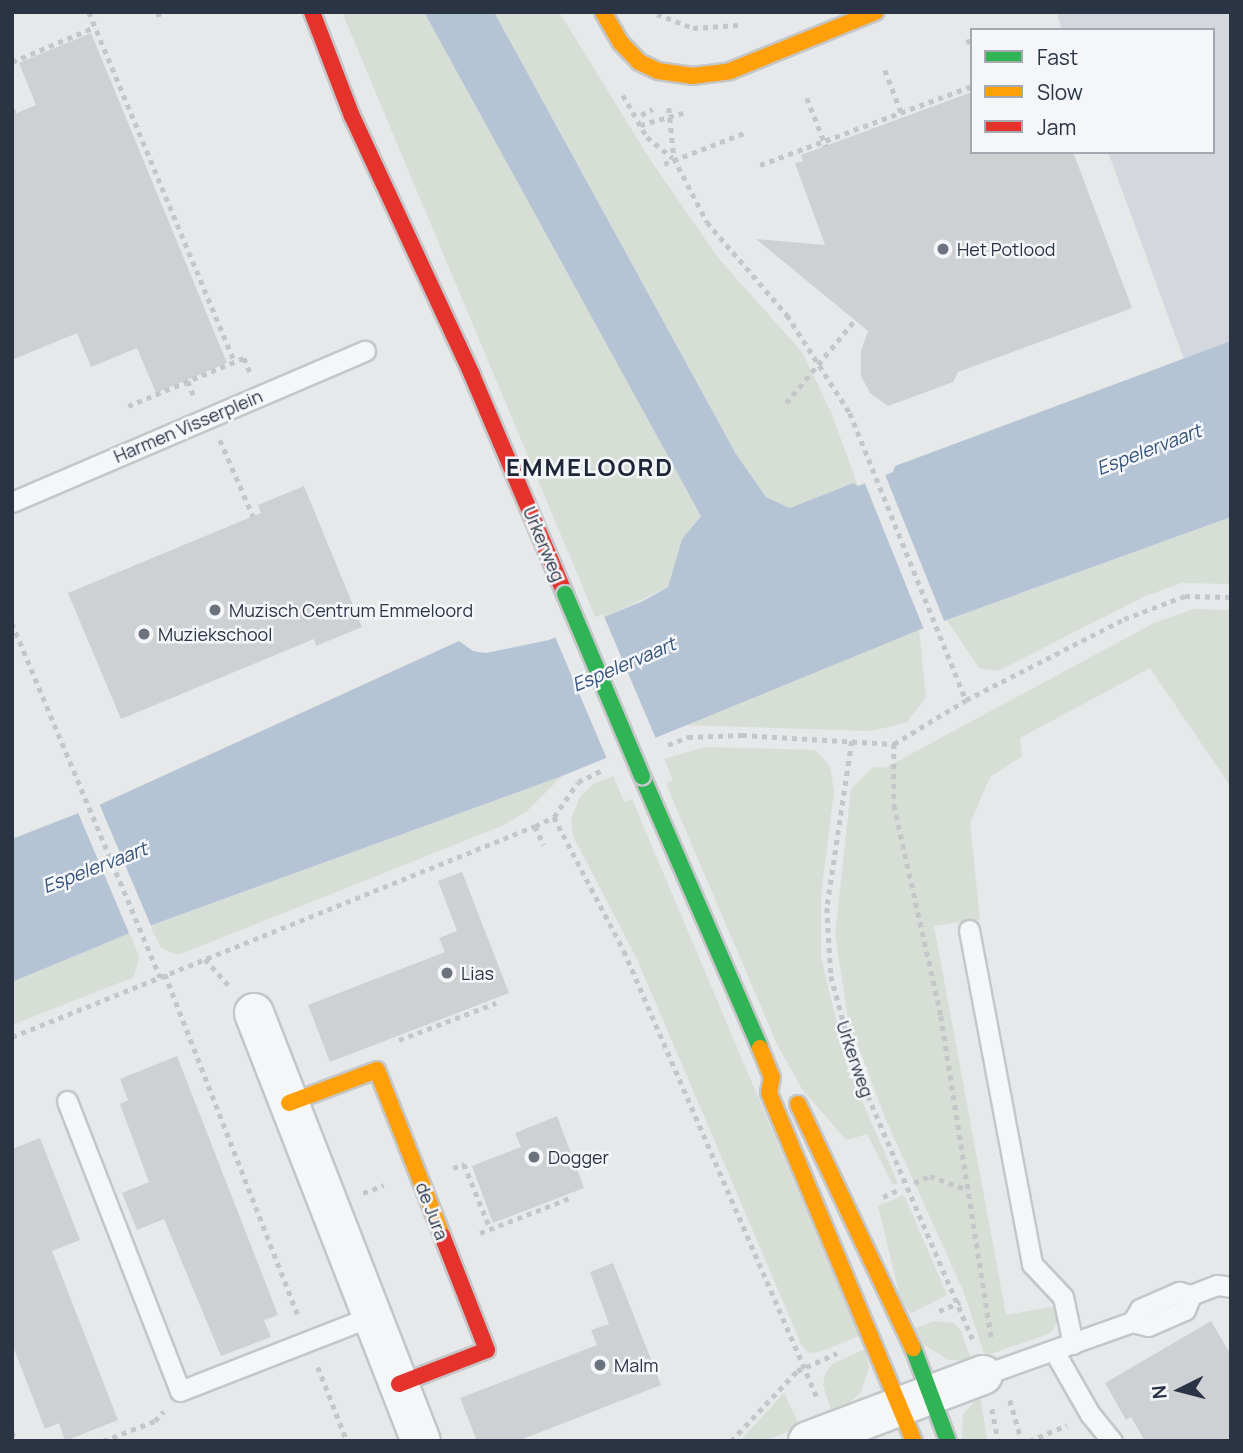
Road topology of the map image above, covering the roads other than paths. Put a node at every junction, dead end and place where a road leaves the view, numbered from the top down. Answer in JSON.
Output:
{"nodes":[{"id":1,"x":312,"y":12,"type":"edge"},
{"id":2,"x":603,"y":12,"type":"edge"},
{"id":3,"x":875,"y":12,"type":"edge"},
{"id":4,"x":365,"y":351,"type":"dead end"},
{"id":5,"x":12,"y":502,"type":"edge"},
{"id":6,"x":969,"y":930,"type":"dead end"},
{"id":7,"x":254,"y":1013,"type":"dead end"},
{"id":8,"x":772,"y":1077,"type":"junction"},
{"id":9,"x":67,"y":1101,"type":"dead end"},
{"id":10,"x":289,"y":1104,"type":"junction"},
{"id":11,"x":1231,"y":1287,"type":"edge"},
{"id":12,"x":372,"y":1316,"type":"junction"},
{"id":13,"x":1063,"y":1347,"type":"junction"},
{"id":14,"x":990,"y":1374,"type":"joint"},
{"id":15,"x":399,"y":1384,"type":"junction"},
{"id":16,"x":915,"y":1400,"type":"junction"},
{"id":17,"x":815,"y":1424,"type":"edge"},
{"id":18,"x":421,"y":1441,"type":"edge"},
{"id":19,"x":914,"y":1441,"type":"edge"},
{"id":20,"x":948,"y":1441,"type":"edge"},
{"id":21,"x":1112,"y":1441,"type":"edge"}],
"edges":[{"from":1,"to":8,"type":"main road","name":"Urkerweg","bridge":true},
{"from":2,"to":3,"type":"main road"},
{"from":4,"to":5,"type":"lane","name":"Harmen Visserplein"},
{"from":6,"to":13,"type":"lane"},
{"from":7,"to":10,"type":"street"},
{"from":8,"to":16,"type":"main road","name":"Urkerweg"},
{"from":8,"to":16,"type":"main road","name":"Urkerweg"},
{"from":9,"to":12,"type":"lane"},
{"from":10,"to":12,"type":"street"},
{"from":10,"to":15,"type":"main road","name":"de Jura"},
{"from":11,"to":13,"type":"lane"},
{"from":12,"to":15,"type":"street"},
{"from":13,"to":14,"type":"lane"},
{"from":13,"to":21,"type":"lane"},
{"from":14,"to":16,"type":"street"},
{"from":15,"to":18,"type":"street"},
{"from":16,"to":17,"type":"street"},
{"from":16,"to":19,"type":"main road","name":"Urkerweg"},
{"from":16,"to":20,"type":"main road","name":"Urkerweg"}]}
